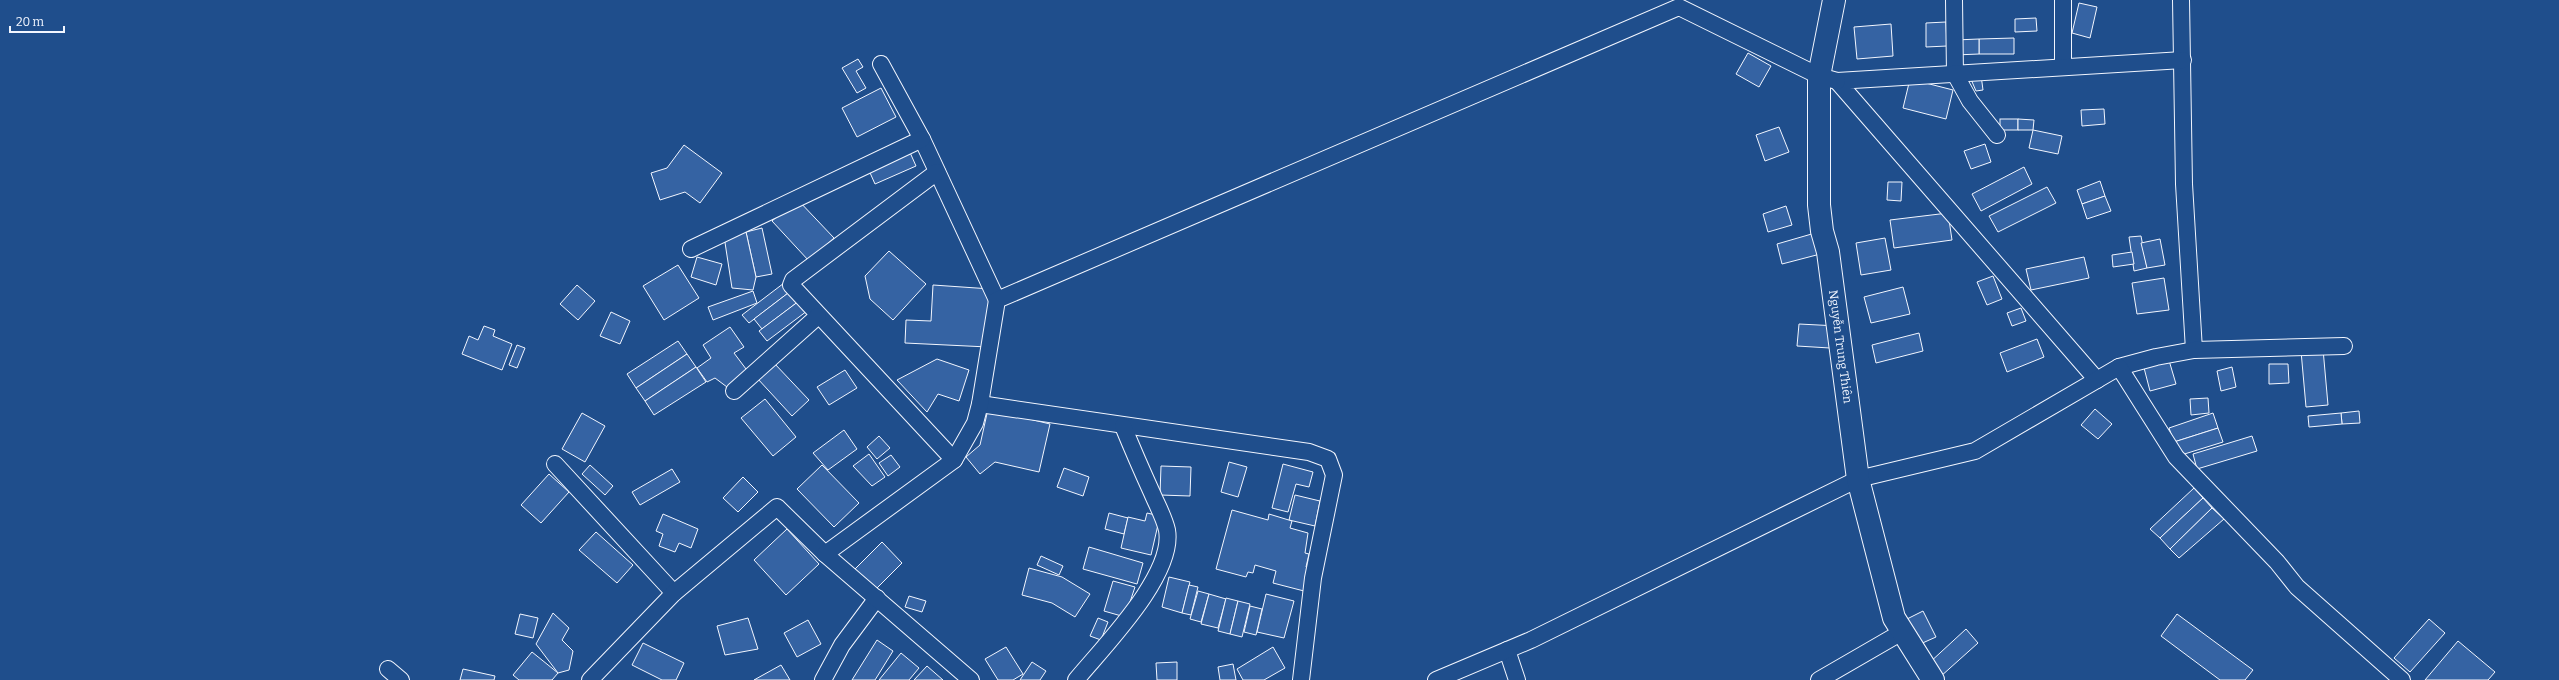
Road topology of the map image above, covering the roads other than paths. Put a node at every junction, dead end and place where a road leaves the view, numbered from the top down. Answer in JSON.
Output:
{"nodes":[{"id":1,"x":1834,"y":0,"type":"edge"},
{"id":2,"x":1954,"y":0,"type":"edge"},
{"id":3,"x":2062,"y":0,"type":"edge"},
{"id":4,"x":2181,"y":0,"type":"edge"},
{"id":5,"x":2183,"y":60,"type":"junction"},
{"id":6,"x":881,"y":64,"type":"dead end"},
{"id":7,"x":2063,"y":66,"type":"junction"},
{"id":8,"x":1955,"y":74,"type":"junction"},
{"id":9,"x":1828,"y":78,"type":"junction"},
{"id":10,"x":1997,"y":135,"type":"dead end"},
{"id":11,"x":922,"y":139,"type":"junction"},
{"id":12,"x":937,"y":172,"type":"junction"},
{"id":13,"x":691,"y":249,"type":"dead end"},
{"id":14,"x":997,"y":300,"type":"junction"},
{"id":15,"x":818,"y":316,"type":"junction"},
{"id":16,"x":2344,"y":346,"type":"dead end"},
{"id":17,"x":2194,"y":350,"type":"junction"},
{"id":18,"x":2119,"y":367,"type":"junction"},
{"id":19,"x":2097,"y":380,"type":"junction"},
{"id":20,"x":734,"y":391,"type":"dead end"},
{"id":21,"x":980,"y":404,"type":"junction"},
{"id":22,"x":1122,"y":426,"type":"junction"},
{"id":23,"x":954,"y":460,"type":"junction"},
{"id":24,"x":555,"y":464,"type":"dead end"},
{"id":25,"x":1858,"y":480,"type":"junction"},
{"id":26,"x":824,"y":554,"type":"junction"},
{"id":27,"x":674,"y":593,"type":"junction"},
{"id":28,"x":877,"y":598,"type":"junction"},
{"id":29,"x":1902,"y":632,"type":"junction"},
{"id":30,"x":1507,"y":650,"type":"junction"},
{"id":31,"x":388,"y":669,"type":"dead end"},
{"id":32,"x":401,"y":680,"type":"edge"},
{"id":33,"x":590,"y":680,"type":"edge"},
{"id":34,"x":823,"y":680,"type":"edge"},
{"id":35,"x":972,"y":680,"type":"edge"},
{"id":36,"x":1076,"y":680,"type":"edge"},
{"id":37,"x":1301,"y":680,"type":"edge"},
{"id":38,"x":1436,"y":680,"type":"edge"},
{"id":39,"x":1517,"y":680,"type":"edge"},
{"id":40,"x":1819,"y":680,"type":"edge"},
{"id":41,"x":1933,"y":680,"type":"edge"},
{"id":42,"x":2402,"y":680,"type":"edge"}],
"edges":[{"from":1,"to":9,"type":"street","name":"Nguyễn Trung Thiên"},
{"from":2,"to":8,"type":"street"},
{"from":3,"to":7,"type":"street"},
{"from":4,"to":5,"type":"street"},
{"from":5,"to":7,"type":"street"},
{"from":5,"to":17,"type":"street"},
{"from":6,"to":11,"type":"street"},
{"from":7,"to":8,"type":"street"},
{"from":8,"to":9,"type":"street"},
{"from":8,"to":10,"type":"street"},
{"from":9,"to":14,"type":"street"},
{"from":9,"to":19,"type":"street"},
{"from":9,"to":25,"type":"street","name":"Nguyễn Trung Thiên"},
{"from":11,"to":12,"type":"street"},
{"from":11,"to":13,"type":"street"},
{"from":12,"to":14,"type":"street"},
{"from":12,"to":15,"type":"street"},
{"from":14,"to":21,"type":"street"},
{"from":15,"to":20,"type":"street"},
{"from":15,"to":23,"type":"street"},
{"from":16,"to":17,"type":"street"},
{"from":17,"to":18,"type":"street"},
{"from":18,"to":19,"type":"street"},
{"from":18,"to":42,"type":"street"},
{"from":19,"to":25,"type":"street"},
{"from":21,"to":22,"type":"street"},
{"from":21,"to":23,"type":"street"},
{"from":22,"to":36,"type":"street"},
{"from":22,"to":37,"type":"street"},
{"from":23,"to":26,"type":"street"},
{"from":24,"to":27,"type":"street"},
{"from":25,"to":29,"type":"street","name":"Nguyễn Trung Thiên"},
{"from":25,"to":30,"type":"street"},
{"from":26,"to":27,"type":"street"},
{"from":26,"to":28,"type":"street"},
{"from":27,"to":33,"type":"street"},
{"from":28,"to":34,"type":"street"},
{"from":28,"to":35,"type":"street"},
{"from":29,"to":40,"type":"street"},
{"from":29,"to":41,"type":"street","name":"Nguyễn Trung Thiên"},
{"from":30,"to":38,"type":"street"},
{"from":30,"to":39,"type":"street"},
{"from":31,"to":32,"type":"street"}]}
